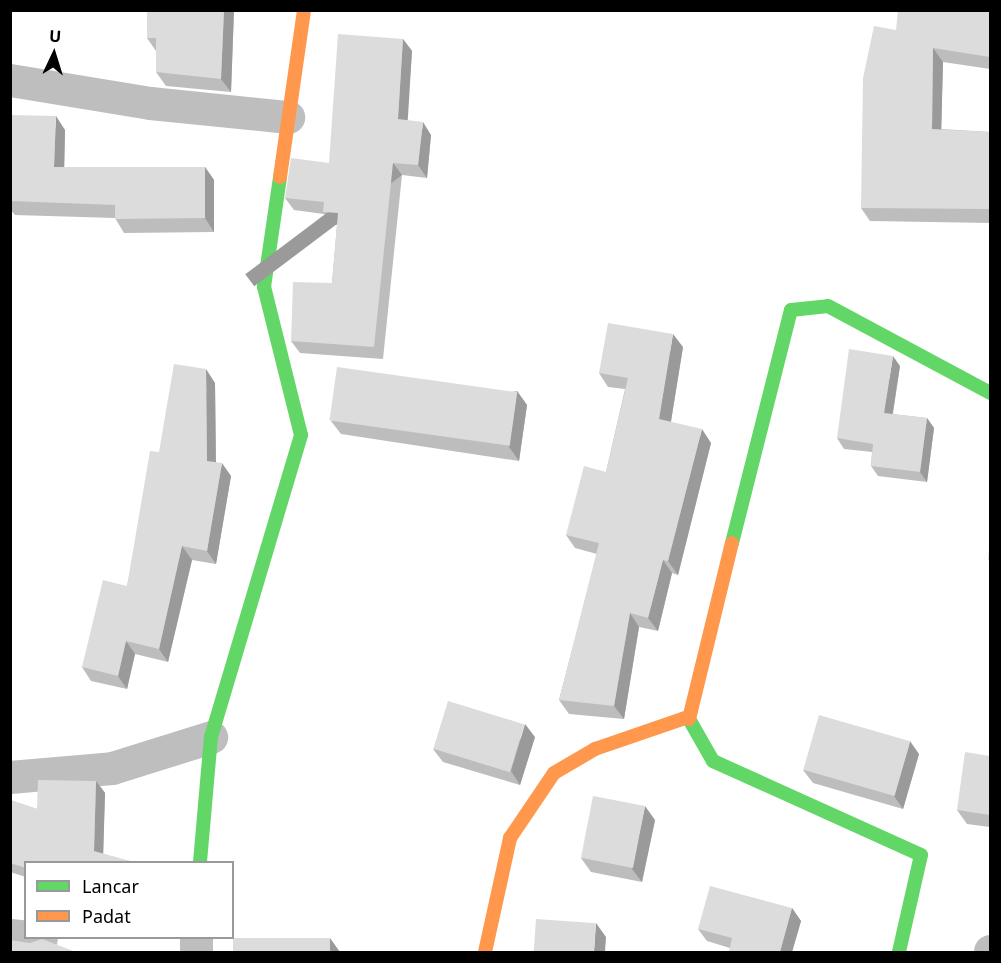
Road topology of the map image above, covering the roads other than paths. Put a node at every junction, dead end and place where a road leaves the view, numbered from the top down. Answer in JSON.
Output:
{"nodes":[{"id":1,"x":304,"y":10,"type":"edge"},
{"id":2,"x":10,"y":80,"type":"edge"},
{"id":3,"x":288,"y":117,"type":"junction"},
{"id":4,"x":990,"y":393,"type":"edge"},
{"id":5,"x":688,"y":717,"type":"junction"},
{"id":6,"x":211,"y":737,"type":"junction"},
{"id":7,"x":10,"y":777,"type":"edge"},
{"id":8,"x":200,"y":861,"type":"edge"},
{"id":9,"x":485,"y":952,"type":"edge"},
{"id":10,"x":899,"y":952,"type":"edge"}],
"edges":[{"from":1,"to":3,"type":"street"},
{"from":2,"to":3,"type":"street"},
{"from":3,"to":6,"type":"street"},
{"from":4,"to":5,"type":"street"},
{"from":5,"to":9,"type":"street"},
{"from":5,"to":10,"type":"street"},
{"from":6,"to":7,"type":"street"},
{"from":6,"to":8,"type":"street"}]}
